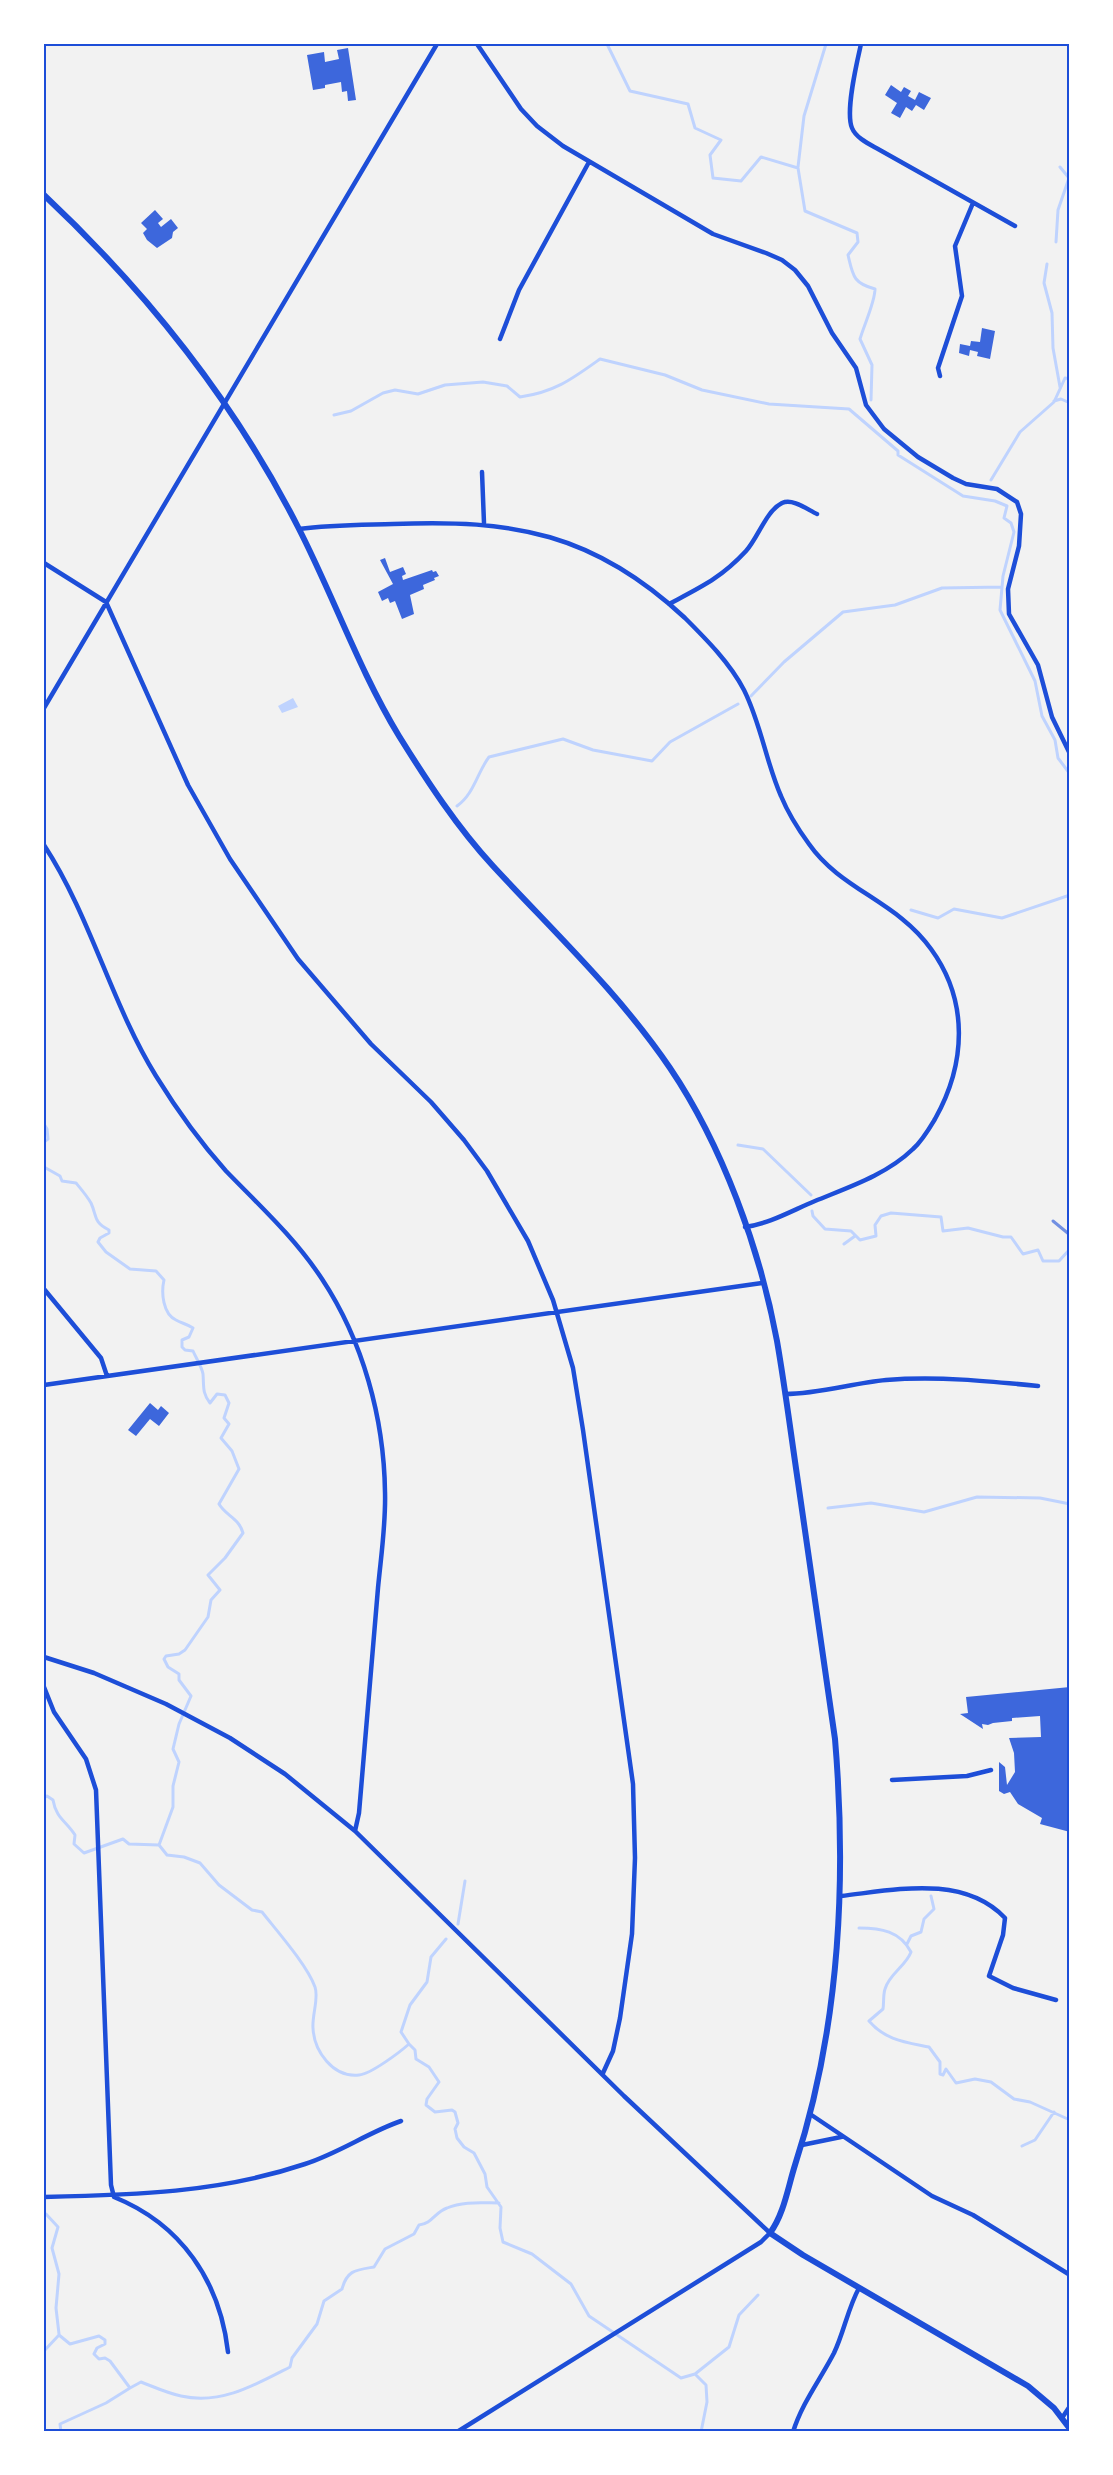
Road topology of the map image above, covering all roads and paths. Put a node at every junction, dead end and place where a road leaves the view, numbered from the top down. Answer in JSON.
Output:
{"nodes":[{"id":1,"x":437,"y":44,"type":"edge"},
{"id":2,"x":477,"y":44,"type":"edge"},
{"id":3,"x":861,"y":44,"type":"edge"},
{"id":4,"x":589,"y":162,"type":"junction"},
{"id":5,"x":44,"y":195,"type":"edge"},
{"id":6,"x":973,"y":203,"type":"junction"},
{"id":7,"x":1015,"y":226,"type":"dead end"},
{"id":8,"x":500,"y":339,"type":"dead end"},
{"id":9,"x":940,"y":376,"type":"dead end"},
{"id":10,"x":224,"y":402,"type":"junction"},
{"id":11,"x":482,"y":472,"type":"dead end"},
{"id":12,"x":817,"y":514,"type":"dead end"},
{"id":13,"x":484,"y":523,"type":"junction"},
{"id":14,"x":299,"y":529,"type":"junction"},
{"id":15,"x":44,"y":563,"type":"edge"},
{"id":16,"x":106,"y":602,"type":"junction"},
{"id":17,"x":669,"y":604,"type":"junction"},
{"id":18,"x":44,"y":708,"type":"edge"},
{"id":19,"x":1070,"y":754,"type":"edge"},
{"id":20,"x":44,"y":845,"type":"edge"},
{"id":21,"x":745,"y":1227,"type":"junction"},
{"id":22,"x":762,"y":1283,"type":"junction"},
{"id":23,"x":44,"y":1289,"type":"edge"},
{"id":24,"x":558,"y":1312,"type":"junction"},
{"id":25,"x":354,"y":1341,"type":"junction"},
{"id":26,"x":107,"y":1376,"type":"junction"},
{"id":27,"x":44,"y":1385,"type":"edge"},
{"id":28,"x":1038,"y":1386,"type":"dead end"},
{"id":29,"x":786,"y":1394,"type":"junction"},
{"id":30,"x":44,"y":1657,"type":"edge"},
{"id":31,"x":44,"y":1687,"type":"edge"},
{"id":32,"x":991,"y":1770,"type":"dead end"},
{"id":33,"x":892,"y":1780,"type":"dead end"},
{"id":34,"x":355,"y":1832,"type":"junction"},
{"id":35,"x":841,"y":1896,"type":"junction"},
{"id":36,"x":1056,"y":2000,"type":"dead end"},
{"id":37,"x":603,"y":2073,"type":"junction"},
{"id":38,"x":810,"y":2114,"type":"junction"},
{"id":39,"x":401,"y":2121,"type":"dead end"},
{"id":40,"x":841,"y":2137,"type":"junction"},
{"id":41,"x":802,"y":2145,"type":"junction"},
{"id":42,"x":44,"y":2197,"type":"edge"},
{"id":43,"x":114,"y":2197,"type":"junction"},
{"id":44,"x":770,"y":2233,"type":"junction"},
{"id":45,"x":1070,"y":2275,"type":"edge"},
{"id":46,"x":860,"y":2288,"type":"junction"},
{"id":47,"x":228,"y":2352,"type":"dead end"},
{"id":48,"x":1070,"y":2406,"type":"edge"},
{"id":49,"x":1062,"y":2418,"type":"junction"},
{"id":50,"x":1070,"y":2429,"type":"edge"},
{"id":51,"x":457,"y":2432,"type":"edge"},
{"id":52,"x":793,"y":2432,"type":"edge"}],
"edges":[{"from":1,"to":10,"type":"street"},
{"from":2,"to":4,"type":"street"},
{"from":3,"to":6,"type":"street"},
{"from":4,"to":8,"type":"street"},
{"from":4,"to":19,"type":"street"},
{"from":5,"to":10,"type":"street"},
{"from":6,"to":7,"type":"street"},
{"from":6,"to":9,"type":"street"},
{"from":10,"to":14,"type":"street"},
{"from":10,"to":16,"type":"street"},
{"from":11,"to":13,"type":"street"},
{"from":12,"to":17,"type":"street"},
{"from":13,"to":14,"type":"street"},
{"from":13,"to":17,"type":"street"},
{"from":14,"to":21,"type":"street"},
{"from":15,"to":16,"type":"street"},
{"from":16,"to":18,"type":"street"},
{"from":16,"to":24,"type":"street"},
{"from":17,"to":21,"type":"street"},
{"from":20,"to":25,"type":"street"},
{"from":21,"to":22,"type":"street"},
{"from":22,"to":24,"type":"street"},
{"from":22,"to":29,"type":"street"},
{"from":23,"to":26,"type":"street"},
{"from":24,"to":25,"type":"street"},
{"from":24,"to":37,"type":"street"},
{"from":25,"to":26,"type":"street"},
{"from":25,"to":34,"type":"street"},
{"from":26,"to":27,"type":"street"},
{"from":28,"to":29,"type":"street"},
{"from":29,"to":35,"type":"street"},
{"from":30,"to":34,"type":"street"},
{"from":31,"to":43,"type":"street"},
{"from":32,"to":33,"type":"street"},
{"from":34,"to":37,"type":"street"},
{"from":35,"to":36,"type":"street"},
{"from":35,"to":38,"type":"street"},
{"from":37,"to":44,"type":"street"},
{"from":38,"to":40,"type":"street"},
{"from":38,"to":41,"type":"street"},
{"from":39,"to":43,"type":"street"},
{"from":40,"to":41,"type":"street"},
{"from":40,"to":45,"type":"street"},
{"from":41,"to":44,"type":"street"},
{"from":42,"to":43,"type":"street"},
{"from":43,"to":47,"type":"street"},
{"from":44,"to":46,"type":"street"},
{"from":44,"to":51,"type":"street"},
{"from":46,"to":49,"type":"street"},
{"from":46,"to":52,"type":"street"},
{"from":48,"to":49,"type":"street"},
{"from":49,"to":50,"type":"street"}]}
